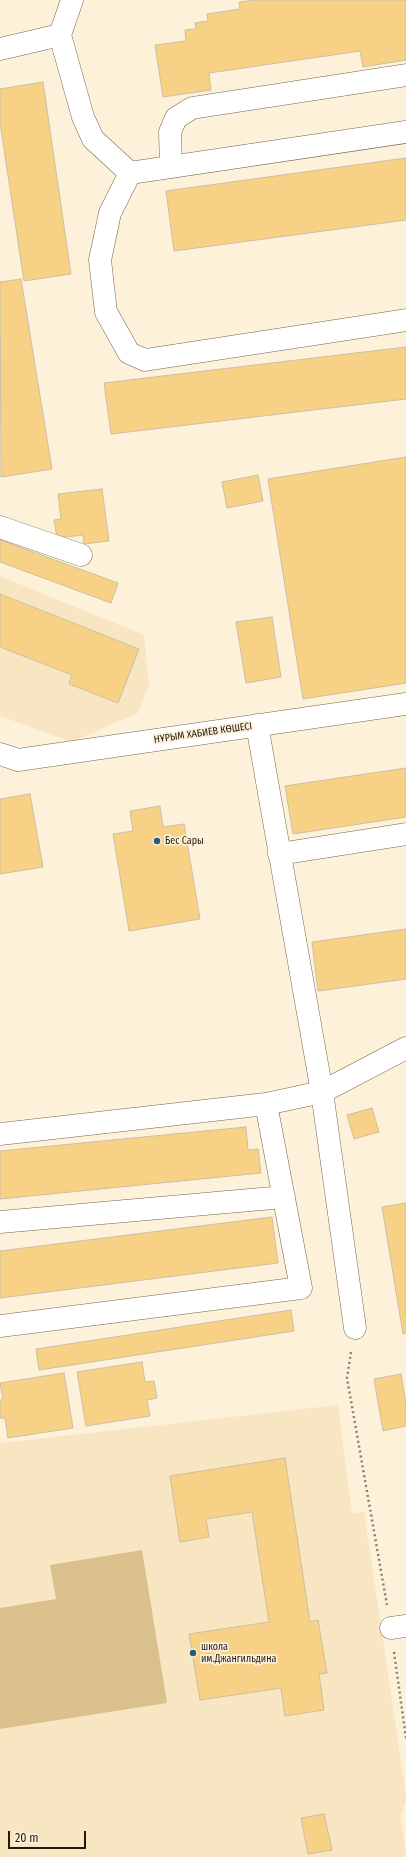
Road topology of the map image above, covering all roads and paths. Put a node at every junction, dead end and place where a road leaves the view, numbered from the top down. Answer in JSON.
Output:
{"nodes":[{"id":1,"x":72,"y":0,"type":"edge"},
{"id":2,"x":60,"y":35,"type":"junction"},
{"id":3,"x":0,"y":49,"type":"edge"},
{"id":4,"x":406,"y":75,"type":"edge"},
{"id":5,"x":406,"y":132,"type":"edge"},
{"id":6,"x":171,"y":167,"type":"junction"},
{"id":7,"x":130,"y":173,"type":"junction"},
{"id":8,"x":406,"y":320,"type":"edge"},
{"id":9,"x":0,"y":527,"type":"edge"},
{"id":10,"x":81,"y":555,"type":"dead end"},
{"id":11,"x":406,"y":704,"type":"edge"},
{"id":12,"x":257,"y":725,"type":"junction"},
{"id":13,"x":0,"y":754,"type":"edge"},
{"id":14,"x":406,"y":834,"type":"edge"},
{"id":15,"x":279,"y":854,"type":"junction"},
{"id":16,"x":406,"y":1048,"type":"edge"},
{"id":17,"x":322,"y":1092,"type":"junction"},
{"id":18,"x":266,"y":1104,"type":"junction"},
{"id":19,"x":0,"y":1134,"type":"edge"},
{"id":20,"x":284,"y":1197,"type":"junction"},
{"id":21,"x":0,"y":1222,"type":"edge"},
{"id":22,"x":0,"y":1326,"type":"edge"},
{"id":23,"x":355,"y":1328,"type":"joint"},
{"id":24,"x":398,"y":1627,"type":"edge"},
{"id":25,"x":406,"y":1738,"type":"edge"}],
"edges":[{"from":1,"to":2,"type":"street"},
{"from":2,"to":3,"type":"street"},
{"from":2,"to":7,"type":"street"},
{"from":4,"to":6,"type":"street"},
{"from":5,"to":6,"type":"street"},
{"from":6,"to":7,"type":"street"},
{"from":7,"to":8,"type":"street"},
{"from":9,"to":10,"type":"street"},
{"from":11,"to":12,"type":"street","name":"НҰРЫМ ХАБИЕВ КӨШЕСІ"},
{"from":12,"to":13,"type":"street","name":"НҰРЫМ ХАБИЕВ КӨШЕСІ"},
{"from":12,"to":15,"type":"street"},
{"from":14,"to":15,"type":"street"},
{"from":15,"to":17,"type":"street"},
{"from":16,"to":17,"type":"street"},
{"from":17,"to":18,"type":"street"},
{"from":17,"to":23,"type":"street"},
{"from":18,"to":19,"type":"street"},
{"from":18,"to":20,"type":"street"},
{"from":20,"to":21,"type":"street"},
{"from":20,"to":22,"type":"street"},
{"from":23,"to":24,"type":"path"},
{"from":24,"to":25,"type":"path"}]}
